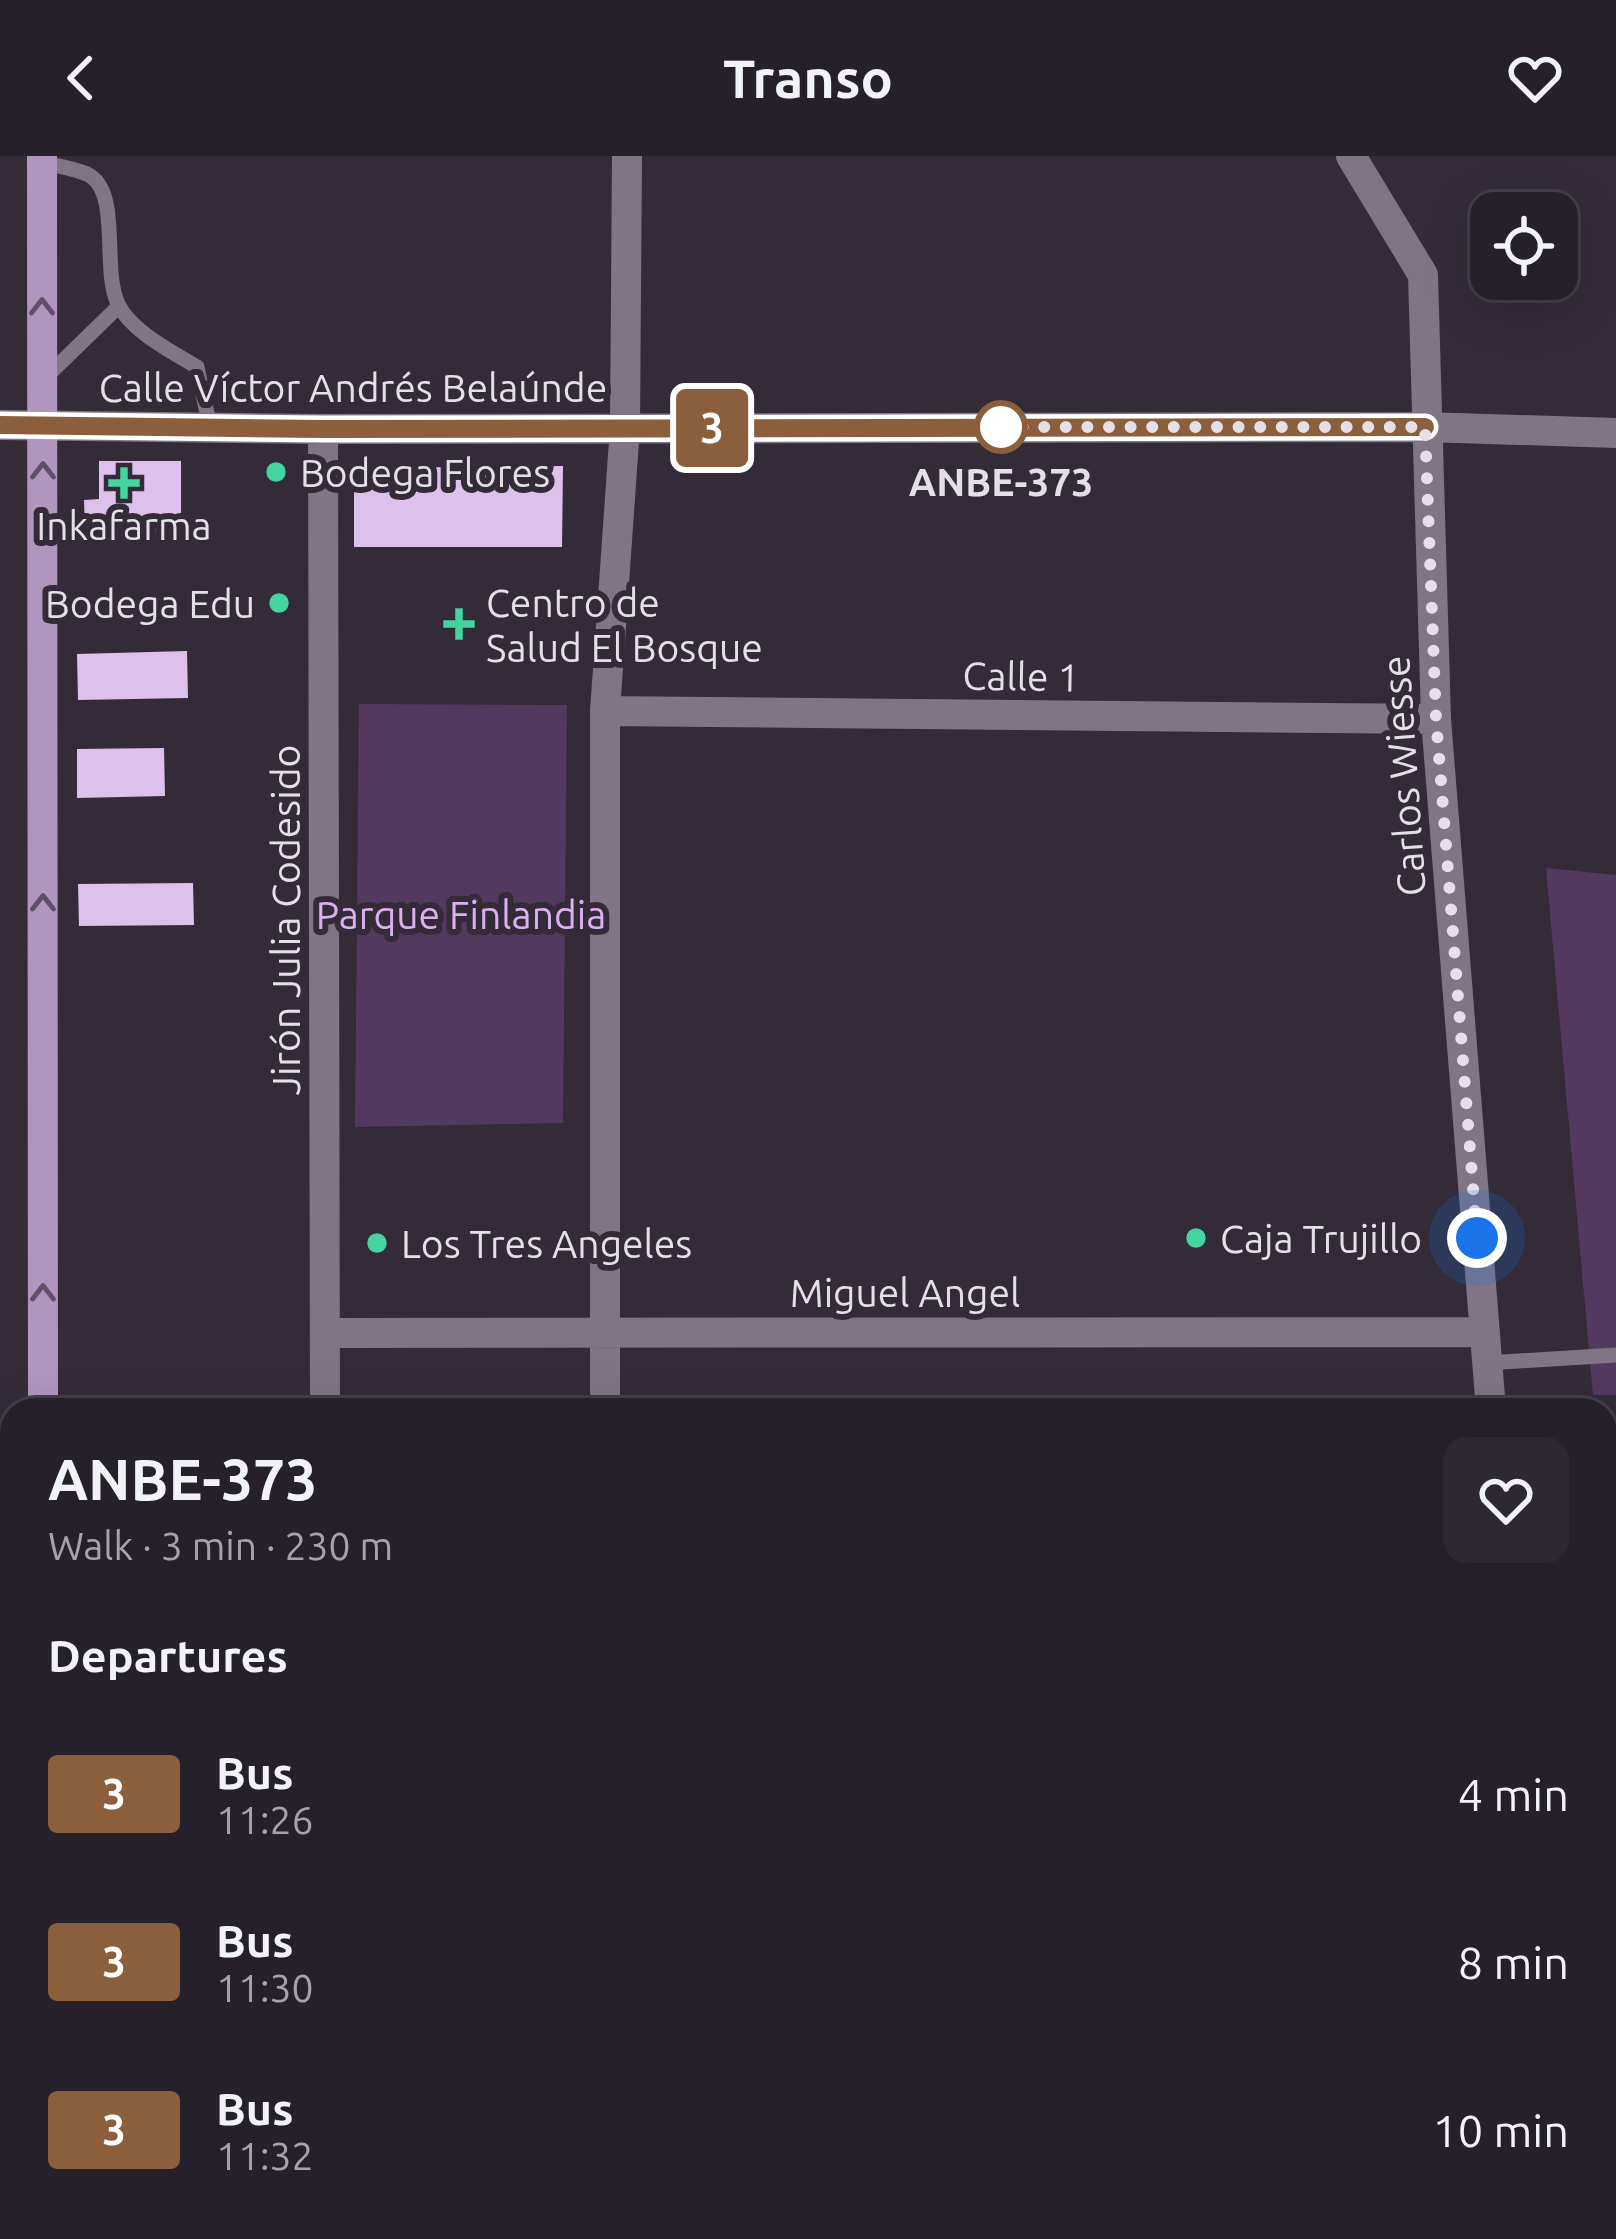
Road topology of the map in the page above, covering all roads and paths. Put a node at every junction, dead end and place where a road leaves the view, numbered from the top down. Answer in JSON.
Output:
{"nodes":[{"id":1,"x":627,"y":156,"type":"edge"},
{"id":2,"x":1351,"y":156,"type":"edge"},
{"id":3,"x":42,"y":159,"type":"edge"},
{"id":4,"x":118,"y":306,"type":"junction"},
{"id":5,"x":42,"y":381,"type":"junction"},
{"id":6,"x":43,"y":424,"type":"junction"},
{"id":7,"x":0,"y":425,"type":"edge"},
{"id":8,"x":210,"y":427,"type":"junction"},
{"id":9,"x":1425,"y":427,"type":"junction"},
{"id":10,"x":625,"y":428,"type":"junction"},
{"id":11,"x":323,"y":429,"type":"junction"},
{"id":12,"x":1616,"y":434,"type":"edge"},
{"id":13,"x":604,"y":711,"type":"junction"},
{"id":14,"x":1436,"y":718,"type":"junction"},
{"id":15,"x":604,"y":1331,"type":"junction"},
{"id":16,"x":326,"y":1333,"type":"junction"},
{"id":17,"x":1486,"y":1348,"type":"junction"},
{"id":18,"x":1616,"y":1355,"type":"edge"},
{"id":19,"x":44,"y":1398,"type":"edge"},
{"id":20,"x":325,"y":1398,"type":"edge"},
{"id":21,"x":605,"y":1398,"type":"edge"},
{"id":22,"x":1490,"y":1398,"type":"edge"}],
"edges":[{"from":1,"to":10,"type":"street"},
{"from":2,"to":9,"type":"street","name":"Carlos Wiesse"},
{"from":3,"to":4,"type":"lane"},
{"from":5,"to":3,"type":"main road","one_way":true},
{"from":4,"to":5,"type":"lane"},
{"from":4,"to":8,"type":"lane"},
{"from":5,"to":6,"type":"main road"},
{"from":6,"to":7,"type":"street","name":"Calle Víctor Andrés Belaúnde"},
{"from":6,"to":8,"type":"street","name":"Calle Víctor Andrés Belaúnde"},
{"from":19,"to":6,"type":"main road","one_way":true},
{"from":8,"to":11,"type":"street","name":"Calle Víctor Andrés Belaúnde"},
{"from":9,"to":10,"type":"street","name":"Calle Víctor Andrés Belaúnde"},
{"from":9,"to":12,"type":"street","name":"Calle Víctor Andrés Belaúnde"},
{"from":9,"to":14,"type":"street","name":"Carlos Wiesse"},
{"from":10,"to":11,"type":"street","name":"Calle Víctor Andrés Belaúnde"},
{"from":10,"to":13,"type":"street"},
{"from":11,"to":16,"type":"street","name":"Jirón Julia Codesido"},
{"from":13,"to":14,"type":"street","name":"Calle 1"},
{"from":13,"to":15,"type":"street"},
{"from":14,"to":17,"type":"street","name":"Carlos Wiesse"},
{"from":15,"to":16,"type":"street","name":"Miguel Angel"},
{"from":15,"to":17,"type":"street","name":"Miguel Angel"},
{"from":15,"to":21,"type":"street"},
{"from":16,"to":20,"type":"street","name":"Jirón Julia Codesido"},
{"from":17,"to":18,"type":"lane"},
{"from":17,"to":22,"type":"street","name":"Carlos Wiesse"}]}
